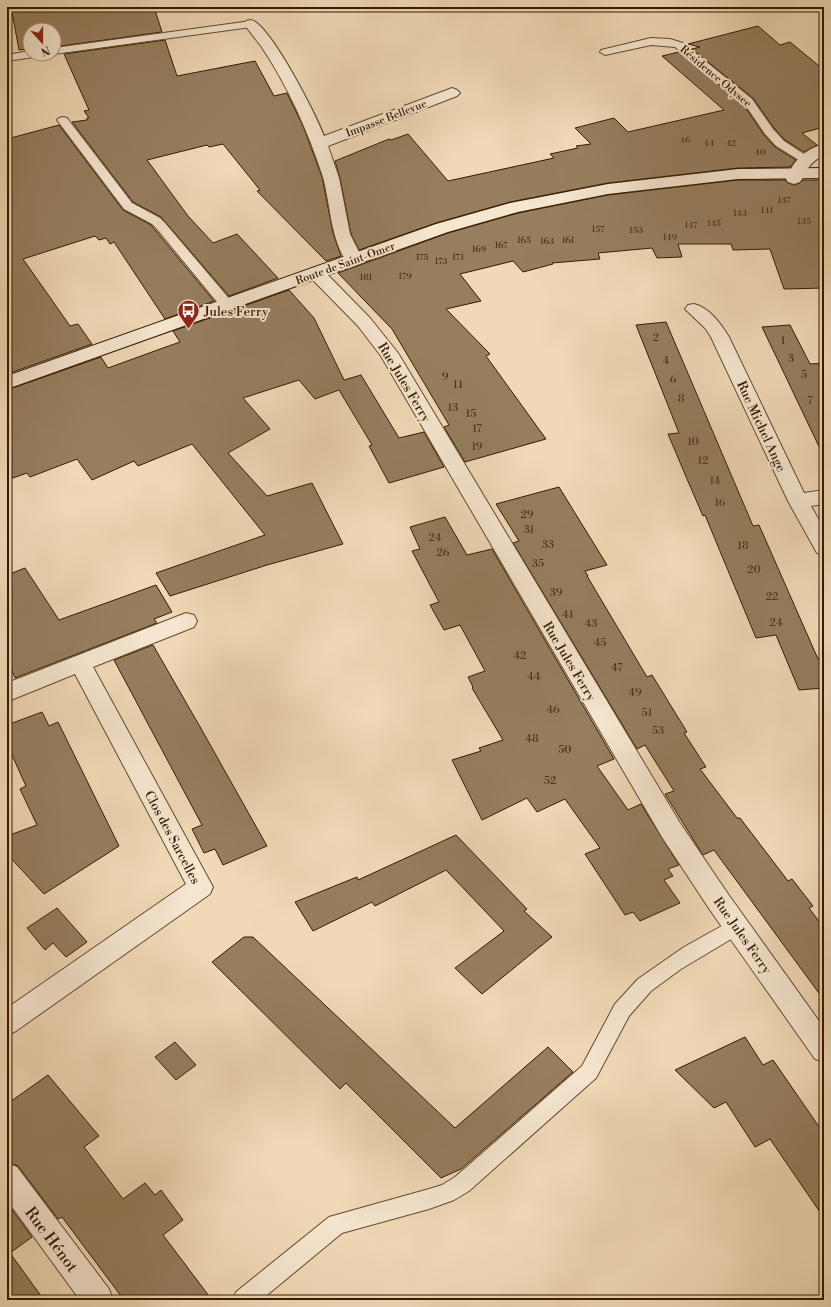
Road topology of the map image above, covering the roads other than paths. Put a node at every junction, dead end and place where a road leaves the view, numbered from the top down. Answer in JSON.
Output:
{"nodes":[{"id":1,"x":251,"y":24,"type":"joint"},
{"id":2,"x":62,"y":50,"type":"edge"},
{"id":3,"x":605,"y":52,"type":"dead end"},
{"id":4,"x":22,"y":56,"type":"edge"},
{"id":5,"x":7,"y":58,"type":"edge"},
{"id":6,"x":452,"y":93,"type":"dead end"},
{"id":7,"x":63,"y":120,"type":"dead end"},
{"id":8,"x":319,"y":144,"type":"junction"},
{"id":9,"x":824,"y":149,"type":"edge"},
{"id":10,"x":806,"y":160,"type":"junction"},
{"id":11,"x":824,"y":173,"type":"edge"},
{"id":12,"x":795,"y":176,"type":"junction"},
{"id":13,"x":824,"y":180,"type":"edge"},
{"id":14,"x":354,"y":260,"type":"junction"},
{"id":15,"x":316,"y":274,"type":"junction"},
{"id":16,"x":227,"y":305,"type":"junction"},
{"id":17,"x":694,"y":309,"type":"dead end"},
{"id":18,"x":7,"y":383,"type":"edge"},
{"id":19,"x":824,"y":497,"type":"edge"},
{"id":20,"x":798,"y":501,"type":"junction"},
{"id":21,"x":824,"y":548,"type":"edge"},
{"id":22,"x":186,"y":621,"type":"dead end"},
{"id":23,"x":80,"y":663,"type":"junction"},
{"id":24,"x":11,"y":690,"type":"dead end"},
{"id":25,"x":736,"y":926,"type":"junction"},
{"id":26,"x":7,"y":1023,"type":"edge"},
{"id":27,"x":824,"y":1050,"type":"edge"},
{"id":28,"x":7,"y":1177,"type":"edge"},
{"id":29,"x":98,"y":1300,"type":"edge"},
{"id":30,"x":244,"y":1300,"type":"edge"}],
"edges":[{"from":1,"to":2,"type":"lane"},
{"from":1,"to":8,"type":"street"},
{"from":3,"to":10,"type":"lane","name":"Résidence Odysee"},
{"from":4,"to":5,"type":"lane"},
{"from":6,"to":8,"type":"street","name":"Impasse Bellevue"},
{"from":7,"to":16,"type":"lane"},
{"from":8,"to":14,"type":"street"},
{"from":9,"to":10,"type":"street"},
{"from":10,"to":12,"type":"street"},
{"from":11,"to":12,"type":"street","name":"Route de Saint-Omer"},
{"from":12,"to":13,"type":"street","name":"Route de Saint-Omer"},
{"from":12,"to":14,"type":"street","name":"Route de Saint-Omer"},
{"from":14,"to":15,"type":"street","name":"Route de Saint-Omer"},
{"from":15,"to":16,"type":"street","name":"Route de Saint-Omer"},
{"from":15,"to":25,"type":"street","name":"Rue Jules Ferry"},
{"from":16,"to":18,"type":"street","name":"Route de Saint-Omer"},
{"from":17,"to":20,"type":"street","name":"Rue Michel Ange"},
{"from":19,"to":20,"type":"street"},
{"from":20,"to":21,"type":"street","name":"Rue Michel Ange"},
{"from":22,"to":23,"type":"street"},
{"from":23,"to":24,"type":"street"},
{"from":23,"to":26,"type":"street","name":"Clos des Sarcelles"},
{"from":25,"to":27,"type":"street","name":"Rue Jules Ferry"},
{"from":25,"to":30,"type":"lane"},
{"from":28,"to":29,"type":"street","name":"Rue Hénot"}]}
